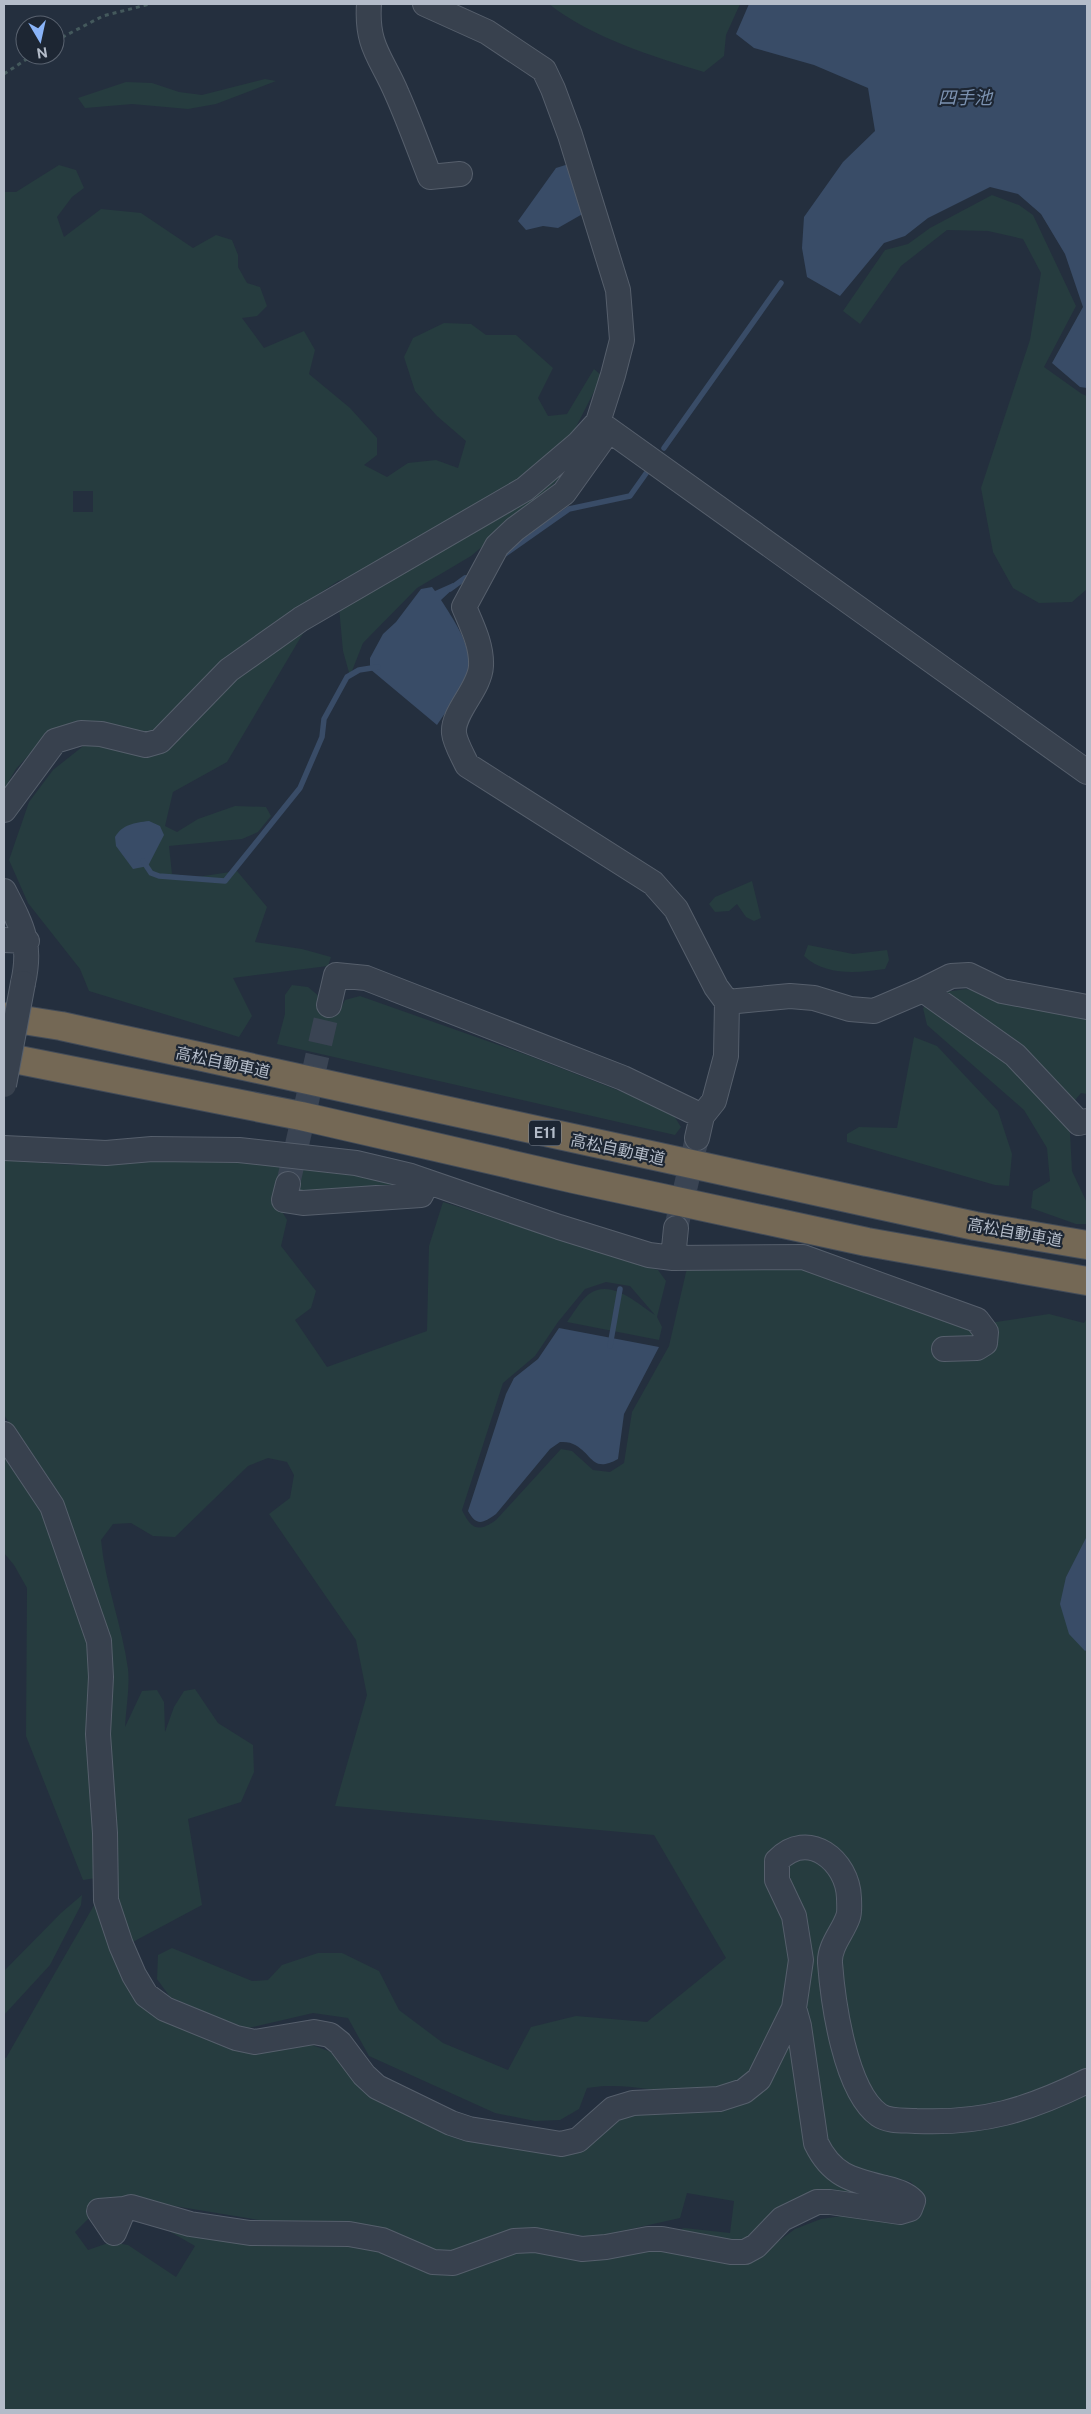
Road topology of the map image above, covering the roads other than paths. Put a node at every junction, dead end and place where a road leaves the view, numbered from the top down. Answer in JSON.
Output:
{"nodes":[{"id":1,"x":368,"y":4,"type":"edge"},
{"id":2,"x":425,"y":4,"type":"edge"},
{"id":3,"x":460,"y":174,"type":"dead end"},
{"id":4,"x":604,"y":426,"type":"junction"},
{"id":5,"x":1087,"y":772,"type":"edge"},
{"id":6,"x":4,"y":810,"type":"edge"},
{"id":7,"x":4,"y":891,"type":"edge"},
{"id":8,"x":4,"y":940,"type":"edge"},
{"id":9,"x":27,"y":941,"type":"junction"},
{"id":10,"x":922,"y":990,"type":"junction"},
{"id":11,"x":727,"y":1002,"type":"junction"},
{"id":12,"x":329,"y":1005,"type":"tunnel mouth"},
{"id":13,"x":1087,"y":1006,"type":"edge"},
{"id":14,"x":4,"y":1010,"type":"edge"},
{"id":15,"x":4,"y":1018,"type":"edge"},
{"id":16,"x":61,"y":1026,"type":"junction"},
{"id":17,"x":4,"y":1057,"type":"edge"},
{"id":18,"x":4,"y":1074,"type":"edge"},
{"id":19,"x":4,"y":1085,"type":"edge"},
{"id":20,"x":302,"y":1116,"type":"junction"},
{"id":21,"x":1087,"y":1121,"type":"edge"},
{"id":22,"x":4,"y":1148,"type":"edge"},
{"id":23,"x":427,"y":1182,"type":"junction"},
{"id":24,"x":288,"y":1184,"type":"tunnel mouth"},
{"id":25,"x":676,"y":1228,"type":"tunnel mouth"},
{"id":26,"x":1087,"y":1245,"type":"edge"},
{"id":27,"x":673,"y":1258,"type":"junction"},
{"id":28,"x":1087,"y":1280,"type":"edge"},
{"id":29,"x":944,"y":1349,"type":"dead end"},
{"id":30,"x":4,"y":1434,"type":"edge"},
{"id":31,"x":794,"y":2008,"type":"junction"},
{"id":32,"x":1087,"y":2081,"type":"edge"},
{"id":33,"x":124,"y":2209,"type":"dead end"}],
"edges":[{"from":1,"to":3,"type":"street"},
{"from":2,"to":4,"type":"street"},
{"from":4,"to":5,"type":"street"},
{"from":4,"to":6,"type":"street"},
{"from":4,"to":11,"type":"street"},
{"from":7,"to":9,"type":"street"},
{"from":8,"to":9,"type":"street"},
{"from":9,"to":19,"type":"street","bridge":true},
{"from":10,"to":11,"type":"street"},
{"from":10,"to":13,"type":"street"},
{"from":10,"to":21,"type":"street"},
{"from":11,"to":12,"type":"street"},
{"from":14,"to":16,"type":"highway"},
{"from":15,"to":16,"type":"highway","name":"高松自動車道","number":"E11"},
{"from":16,"to":26,"type":"highway","name":"高松自動車道","number":"E11"},
{"from":17,"to":20,"type":"highway","number":"E11"},
{"from":18,"to":20,"type":"highway"},
{"from":20,"to":28,"type":"highway","number":"E11"},
{"from":22,"to":23,"type":"street"},
{"from":23,"to":24,"type":"street"},
{"from":23,"to":27,"type":"street"},
{"from":25,"to":27,"type":"street"},
{"from":27,"to":29,"type":"street"},
{"from":30,"to":31,"type":"street"},
{"from":31,"to":32,"type":"street"},
{"from":31,"to":33,"type":"street"}]}
